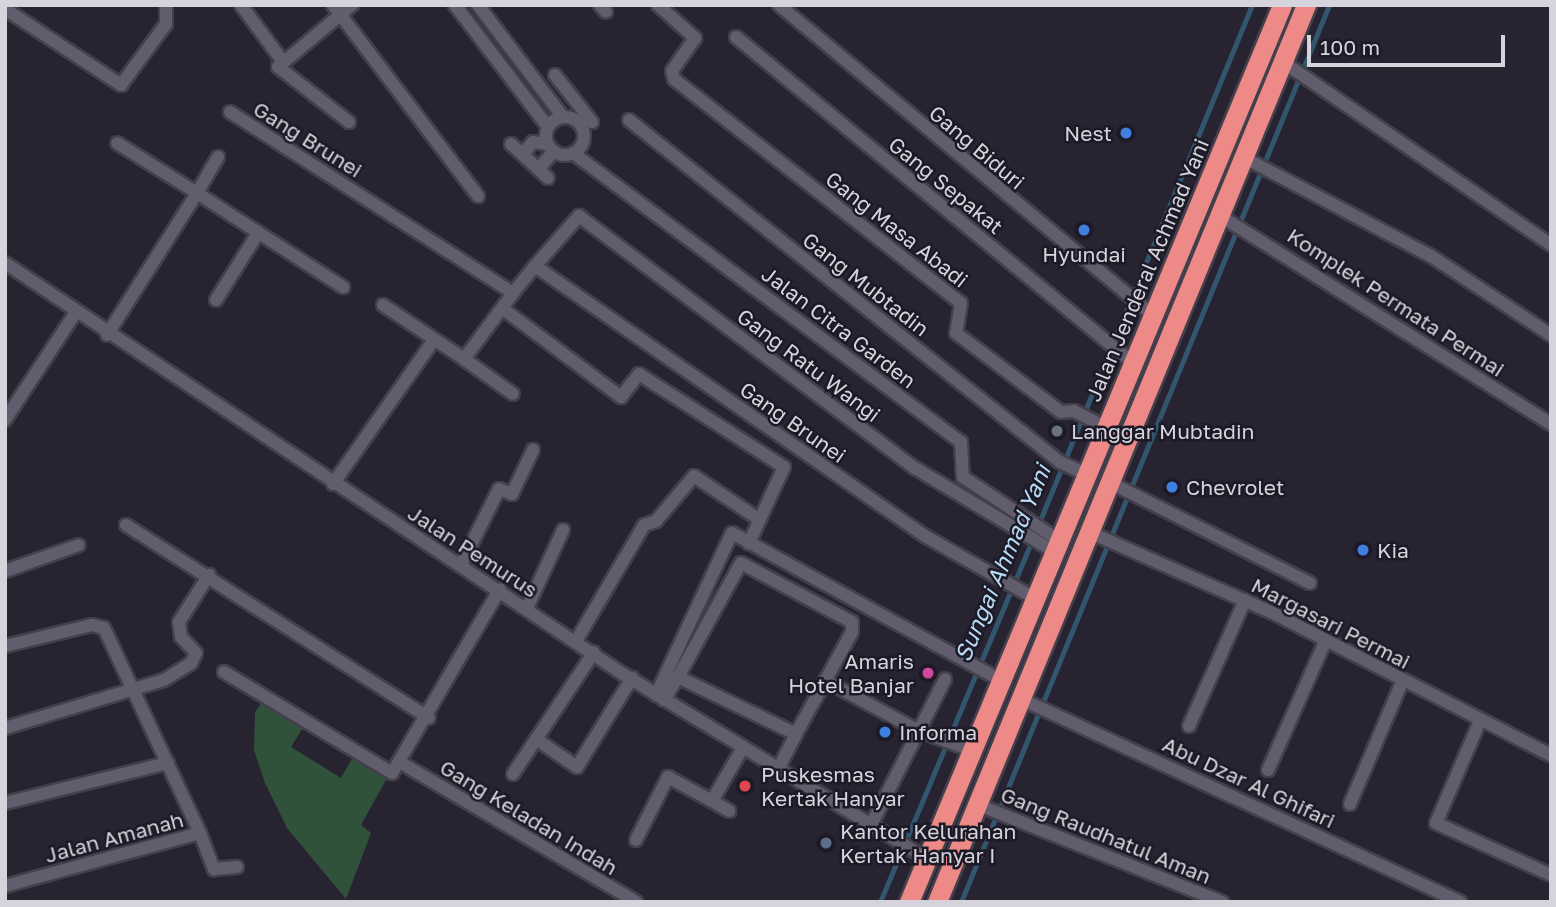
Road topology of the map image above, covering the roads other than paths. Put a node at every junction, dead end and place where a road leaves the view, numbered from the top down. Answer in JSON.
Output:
{"nodes":[{"id":1,"x":166,"y":5,"type":"edge"},
{"id":2,"x":242,"y":5,"type":"edge"},
{"id":3,"x":352,"y":5,"type":"edge"},
{"id":4,"x":456,"y":5,"type":"edge"},
{"id":5,"x":478,"y":5,"type":"edge"},
{"id":6,"x":658,"y":5,"type":"edge"},
{"id":7,"x":779,"y":5,"type":"edge"},
{"id":8,"x":1282,"y":5,"type":"edge"},
{"id":9,"x":1306,"y":5,"type":"edge"},
{"id":10,"x":5,"y":9,"type":"edge"},
{"id":11,"x":337,"y":10,"type":"edge"},
{"id":12,"x":736,"y":37,"type":"dead end"},
{"id":13,"x":280,"y":61,"type":"junction"},
{"id":14,"x":1295,"y":70,"type":"junction"},
{"id":15,"x":555,"y":75,"type":"dead end"},
{"id":16,"x":230,"y":112,"type":"dead end"},
{"id":17,"x":578,"y":116,"type":"junction"},
{"id":18,"x":629,"y":120,"type":"dead end"},
{"id":19,"x":349,"y":122,"type":"dead end"},
{"id":20,"x":548,"y":127,"type":"junction"},
{"id":21,"x":117,"y":143,"type":"dead end"},
{"id":22,"x":511,"y":144,"type":"dead end"},
{"id":23,"x":551,"y":148,"type":"junction"},
{"id":24,"x":524,"y":153,"type":"junction"},
{"id":25,"x":573,"y":153,"type":"junction"},
{"id":26,"x":218,"y":157,"type":"dead end"},
{"id":27,"x":1243,"y":157,"type":"junction"},
{"id":28,"x":197,"y":193,"type":"junction"},
{"id":29,"x":478,"y":197,"type":"dead end"},
{"id":30,"x":1219,"y":215,"type":"junction"},
{"id":31,"x":258,"y":233,"type":"junction"},
{"id":32,"x":1551,"y":245,"type":"edge"},
{"id":33,"x":5,"y":263,"type":"edge"},
{"id":34,"x":536,"y":266,"type":"junction"},
{"id":35,"x":1170,"y":274,"type":"junction"},
{"id":36,"x":1190,"y":283,"type":"junction"},
{"id":37,"x":343,"y":287,"type":"dead end"},
{"id":38,"x":514,"y":292,"type":"junction"},
{"id":39,"x":216,"y":300,"type":"dead end"},
{"id":40,"x":383,"y":305,"type":"dead end"},
{"id":41,"x":76,"y":312,"type":"junction"},
{"id":42,"x":506,"y":312,"type":"dead end"},
{"id":43,"x":1153,"y":315,"type":"junction"},
{"id":44,"x":107,"y":335,"type":"junction"},
{"id":45,"x":1551,"y":335,"type":"edge"},
{"id":46,"x":434,"y":340,"type":"junction"},
{"id":47,"x":464,"y":359,"type":"junction"},
{"id":48,"x":1132,"y":362,"type":"junction"},
{"id":49,"x":513,"y":394,"type":"dead end"},
{"id":50,"x":6,"y":417,"type":"edge"},
{"id":51,"x":1090,"y":419,"type":"junction"},
{"id":52,"x":1551,"y":424,"type":"edge"},
{"id":53,"x":533,"y":450,"type":"dead end"},
{"id":54,"x":1071,"y":467,"type":"junction"},
{"id":55,"x":1109,"y":482,"type":"junction"},
{"id":56,"x":333,"y":484,"type":"junction"},
{"id":57,"x":760,"y":520,"type":"junction"},
{"id":58,"x":126,"y":526,"type":"dead end"},
{"id":59,"x":563,"y":530,"type":"dead end"},
{"id":60,"x":1089,"y":532,"type":"junction"},
{"id":61,"x":1041,"y":538,"type":"junction"},
{"id":62,"x":749,"y":543,"type":"junction"},
{"id":63,"x":79,"y":545,"type":"dead end"},
{"id":64,"x":461,"y":565,"type":"junction"},
{"id":65,"x":5,"y":571,"type":"edge"},
{"id":66,"x":209,"y":575,"type":"junction"},
{"id":67,"x":1310,"y":583,"type":"dead end"},
{"id":68,"x":500,"y":589,"type":"junction"},
{"id":69,"x":1020,"y":592,"type":"junction"},
{"id":70,"x":1245,"y":600,"type":"junction"},
{"id":71,"x":527,"y":608,"type":"junction"},
{"id":72,"x":1326,"y":640,"type":"junction"},
{"id":73,"x":576,"y":641,"type":"junction"},
{"id":74,"x":5,"y":646,"type":"edge"},
{"id":75,"x":594,"y":652,"type":"junction"},
{"id":76,"x":224,"y":672,"type":"dead end"},
{"id":77,"x":678,"y":677,"type":"junction"},
{"id":78,"x":632,"y":678,"type":"junction"},
{"id":79,"x":945,"y":680,"type":"dead end"},
{"id":80,"x":1403,"y":680,"type":"junction"},
{"id":81,"x":826,"y":681,"type":"junction"},
{"id":82,"x":1002,"y":681,"type":"junction"},
{"id":83,"x":134,"y":690,"type":"junction"},
{"id":84,"x":660,"y":697,"type":"junction"},
{"id":85,"x":1036,"y":705,"type":"junction"},
{"id":86,"x":429,"y":718,"type":"junction"},
{"id":87,"x":1480,"y":721,"type":"junction"},
{"id":88,"x":1189,"y":726,"type":"dead end"},
{"id":89,"x":5,"y":727,"type":"edge"},
{"id":90,"x":919,"y":731,"type":"junction"},
{"id":91,"x":796,"y":734,"type":"junction"},
{"id":92,"x":536,"y":739,"type":"junction"},
{"id":93,"x":962,"y":747,"type":"junction"},
{"id":94,"x":742,"y":749,"type":"junction"},
{"id":95,"x":1551,"y":755,"type":"edge"},
{"id":96,"x":168,"y":763,"type":"junction"},
{"id":97,"x":403,"y":764,"type":"junction"},
{"id":98,"x":1268,"y":770,"type":"dead end"},
{"id":99,"x":777,"y":771,"type":"junction"},
{"id":100,"x":513,"y":774,"type":"dead end"},
{"id":101,"x":712,"y":801,"type":"junction"},
{"id":102,"x":5,"y":803,"type":"edge"},
{"id":103,"x":1350,"y":804,"type":"dead end"},
{"id":104,"x":729,"y":811,"type":"dead end"},
{"id":105,"x":992,"y":811,"type":"junction"},
{"id":106,"x":869,"y":829,"type":"junction"},
{"id":107,"x":200,"y":834,"type":"junction"},
{"id":108,"x":636,"y":839,"type":"dead end"},
{"id":109,"x":927,"y":859,"type":"junction"},
{"id":110,"x":237,"y":867,"type":"dead end"},
{"id":111,"x":1551,"y":875,"type":"edge"},
{"id":112,"x":5,"y":886,"type":"edge"},
{"id":113,"x":636,"y":902,"type":"edge"},
{"id":114,"x":909,"y":902,"type":"edge"},
{"id":115,"x":937,"y":902,"type":"edge"},
{"id":116,"x":1222,"y":902,"type":"edge"},
{"id":117,"x":1460,"y":902,"type":"edge"}],
"edges":[{"from":1,"to":10,"type":"street"},
{"from":2,"to":13,"type":"street"},
{"from":3,"to":11,"type":"street"},
{"from":4,"to":20,"type":"street"},
{"from":5,"to":17,"type":"street"},
{"from":6,"to":51,"type":"street","name":"Gang Masa Abadi"},
{"from":7,"to":43,"type":"street","name":"Gang Biduri"},
{"from":8,"to":35,"type":"highway","name":"Jalan Jenderal Achmad Yani"},
{"from":9,"to":14,"type":"highway"},
{"from":11,"to":13,"type":"street"},
{"from":11,"to":29,"type":"street"},
{"from":12,"to":48,"type":"street","name":"Gang Sepakat"},
{"from":13,"to":19,"type":"street"},
{"from":14,"to":27,"type":"highway"},
{"from":14,"to":32,"type":"street"},
{"from":15,"to":17,"type":"street"},
{"from":16,"to":38,"type":"street","name":"Gang Brunei"},
{"from":17,"to":20,"type":"street"},
{"from":17,"to":25,"type":"street"},
{"from":18,"to":54,"type":"street","name":"Gang Mubtadin"},
{"from":20,"to":23,"type":"street"},
{"from":21,"to":28,"type":"street"},
{"from":22,"to":24,"type":"street"},
{"from":23,"to":24,"type":"street"},
{"from":23,"to":24,"type":"street"},
{"from":23,"to":25,"type":"street"},
{"from":25,"to":61,"type":"street","name":"Jalan Citra Garden"},
{"from":26,"to":28,"type":"street"},
{"from":27,"to":30,"type":"highway"},
{"from":27,"to":45,"type":"street"},
{"from":28,"to":31,"type":"street"},
{"from":28,"to":44,"type":"street"},
{"from":30,"to":36,"type":"highway"},
{"from":30,"to":52,"type":"street","name":"Komplek Permata Permai"},
{"from":31,"to":37,"type":"street"},
{"from":31,"to":39,"type":"street"},
{"from":33,"to":41,"type":"street","name":"Jalan Pemurus"},
{"from":34,"to":38,"type":"street"},
{"from":34,"to":61,"type":"street","name":"Gang Ratu Wangi"},
{"from":34,"to":69,"type":"street","name":"Gang Brunei"},
{"from":35,"to":36,"type":"highway"},
{"from":35,"to":43,"type":"highway","name":"Jalan Jenderal Achmad Yani"},
{"from":36,"to":55,"type":"highway"},
{"from":38,"to":47,"type":"street"},
{"from":40,"to":46,"type":"street"},
{"from":41,"to":44,"type":"street","name":"Jalan Pemurus"},
{"from":41,"to":50,"type":"street"},
{"from":42,"to":57,"type":"street"},
{"from":43,"to":48,"type":"highway","name":"Jalan Jenderal Achmad Yani"},
{"from":44,"to":56,"type":"street","name":"Jalan Pemurus"},
{"from":46,"to":47,"type":"street"},
{"from":46,"to":56,"type":"street"},
{"from":47,"to":49,"type":"street"},
{"from":48,"to":51,"type":"highway","name":"Jalan Jenderal Achmad Yani"},
{"from":51,"to":54,"type":"highway","name":"Jalan Jenderal Achmad Yani"},
{"from":53,"to":64,"type":"street"},
{"from":54,"to":61,"type":"highway","name":"Jalan Jenderal Achmad Yani"},
{"from":55,"to":60,"type":"highway"},
{"from":55,"to":67,"type":"street"},
{"from":56,"to":64,"type":"street","name":"Jalan Pemurus"},
{"from":57,"to":62,"type":"street"},
{"from":57,"to":73,"type":"street"},
{"from":58,"to":66,"type":"street"},
{"from":59,"to":71,"type":"street"},
{"from":60,"to":70,"type":"street","name":"Margasari Permai"},
{"from":60,"to":85,"type":"highway"},
{"from":61,"to":69,"type":"highway","name":"Jalan Jenderal Achmad Yani"},
{"from":62,"to":82,"type":"street"},
{"from":62,"to":84,"type":"street"},
{"from":63,"to":65,"type":"street"},
{"from":64,"to":68,"type":"street","name":"Jalan Pemurus"},
{"from":66,"to":83,"type":"street"},
{"from":66,"to":86,"type":"street"},
{"from":68,"to":71,"type":"street","name":"Jalan Pemurus"},
{"from":68,"to":86,"type":"street"},
{"from":69,"to":82,"type":"highway","name":"Jalan Jenderal Achmad Yani"},
{"from":70,"to":72,"type":"street","name":"Margasari Permai"},
{"from":70,"to":88,"type":"street"},
{"from":71,"to":73,"type":"street","name":"Jalan Pemurus"},
{"from":72,"to":80,"type":"street","name":"Margasari Permai"},
{"from":72,"to":98,"type":"street"},
{"from":73,"to":75,"type":"street","name":"Jalan Pemurus"},
{"from":74,"to":83,"type":"street","name":"Jalan Amanah"},
{"from":75,"to":78,"type":"street","name":"Jalan Pemurus"},
{"from":75,"to":92,"type":"street"},
{"from":76,"to":97,"type":"street"},
{"from":77,"to":81,"type":"street"},
{"from":77,"to":84,"type":"street"},
{"from":77,"to":91,"type":"street"},
{"from":78,"to":84,"type":"street","name":"Jalan Pemurus"},
{"from":78,"to":92,"type":"street"},
{"from":79,"to":90,"type":"street"},
{"from":80,"to":87,"type":"street","name":"Margasari Permai"},
{"from":80,"to":103,"type":"street"},
{"from":81,"to":90,"type":"street"},
{"from":81,"to":91,"type":"street"},
{"from":82,"to":93,"type":"highway","name":"Jalan Jenderal Achmad Yani"},
{"from":83,"to":89,"type":"street"},
{"from":83,"to":96,"type":"street","name":"Jalan Amanah"},
{"from":84,"to":94,"type":"street","name":"Jalan Pemurus"},
{"from":85,"to":105,"type":"highway"},
{"from":85,"to":117,"type":"street","name":"Abu Dzar Al Ghifari"},
{"from":86,"to":97,"type":"street"},
{"from":87,"to":95,"type":"street","name":"Margasari Permai"},
{"from":87,"to":111,"type":"street"},
{"from":90,"to":93,"type":"street"},
{"from":90,"to":106,"type":"street"},
{"from":91,"to":99,"type":"street"},
{"from":92,"to":100,"type":"street"},
{"from":93,"to":109,"type":"highway","name":"Jalan Jenderal Achmad Yani"},
{"from":94,"to":99,"type":"street","name":"Jalan Pemurus"},
{"from":94,"to":101,"type":"street"},
{"from":96,"to":102,"type":"street"},
{"from":96,"to":107,"type":"street","name":"Jalan Amanah"},
{"from":97,"to":113,"type":"street","name":"Gang Keladan Indah"},
{"from":99,"to":106,"type":"street","name":"Jalan Pemurus"},
{"from":101,"to":104,"type":"street"},
{"from":101,"to":108,"type":"street"},
{"from":105,"to":115,"type":"highway"},
{"from":105,"to":116,"type":"street","name":"Gang Raudhatul Aman"},
{"from":106,"to":109,"type":"street","name":"Jalan Pemurus"},
{"from":107,"to":110,"type":"street"},
{"from":107,"to":112,"type":"street","name":"Jalan Amanah"},
{"from":109,"to":114,"type":"highway","name":"Jalan Jenderal Achmad Yani"}]}
